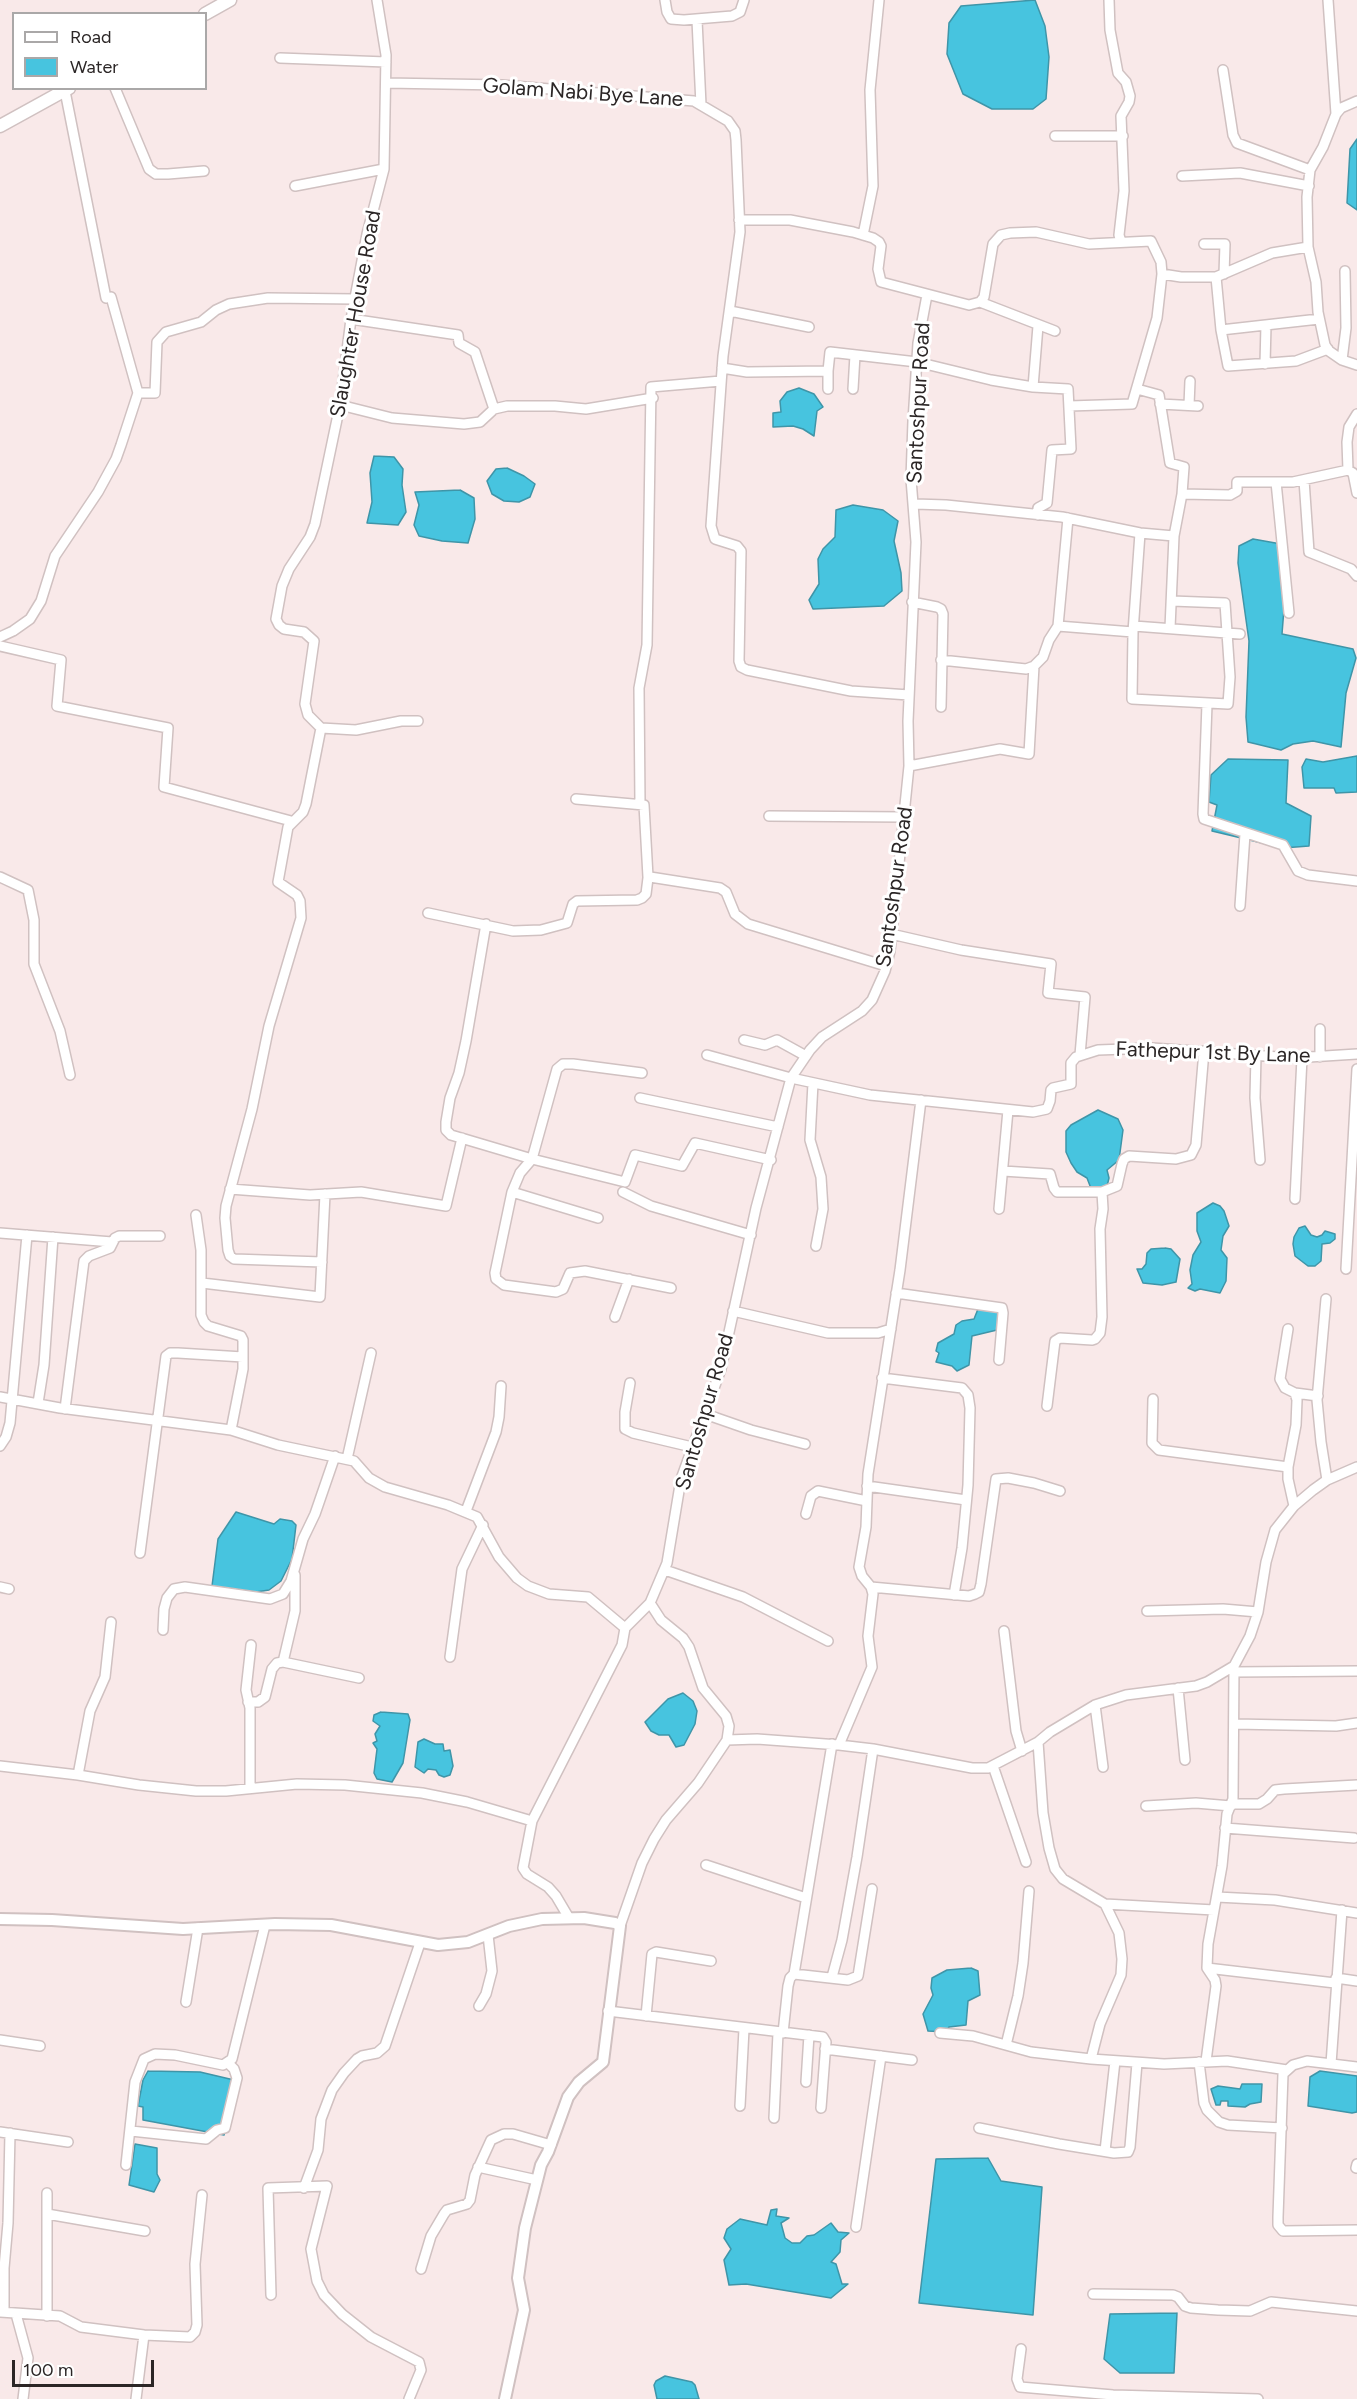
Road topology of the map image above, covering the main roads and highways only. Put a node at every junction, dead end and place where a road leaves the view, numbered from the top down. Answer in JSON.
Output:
{"nodes":[{"id":1,"x":223,"y":2,"type":"edge"},
{"id":2,"x":207,"y":13,"type":"edge"},
{"id":3,"x":67,"y":90,"type":"edge"},
{"id":4,"x":0,"y":126,"type":"edge"}],
"edges":[{"from":1,"to":2,"type":"main road"},
{"from":3,"to":4,"type":"main road"}]}
